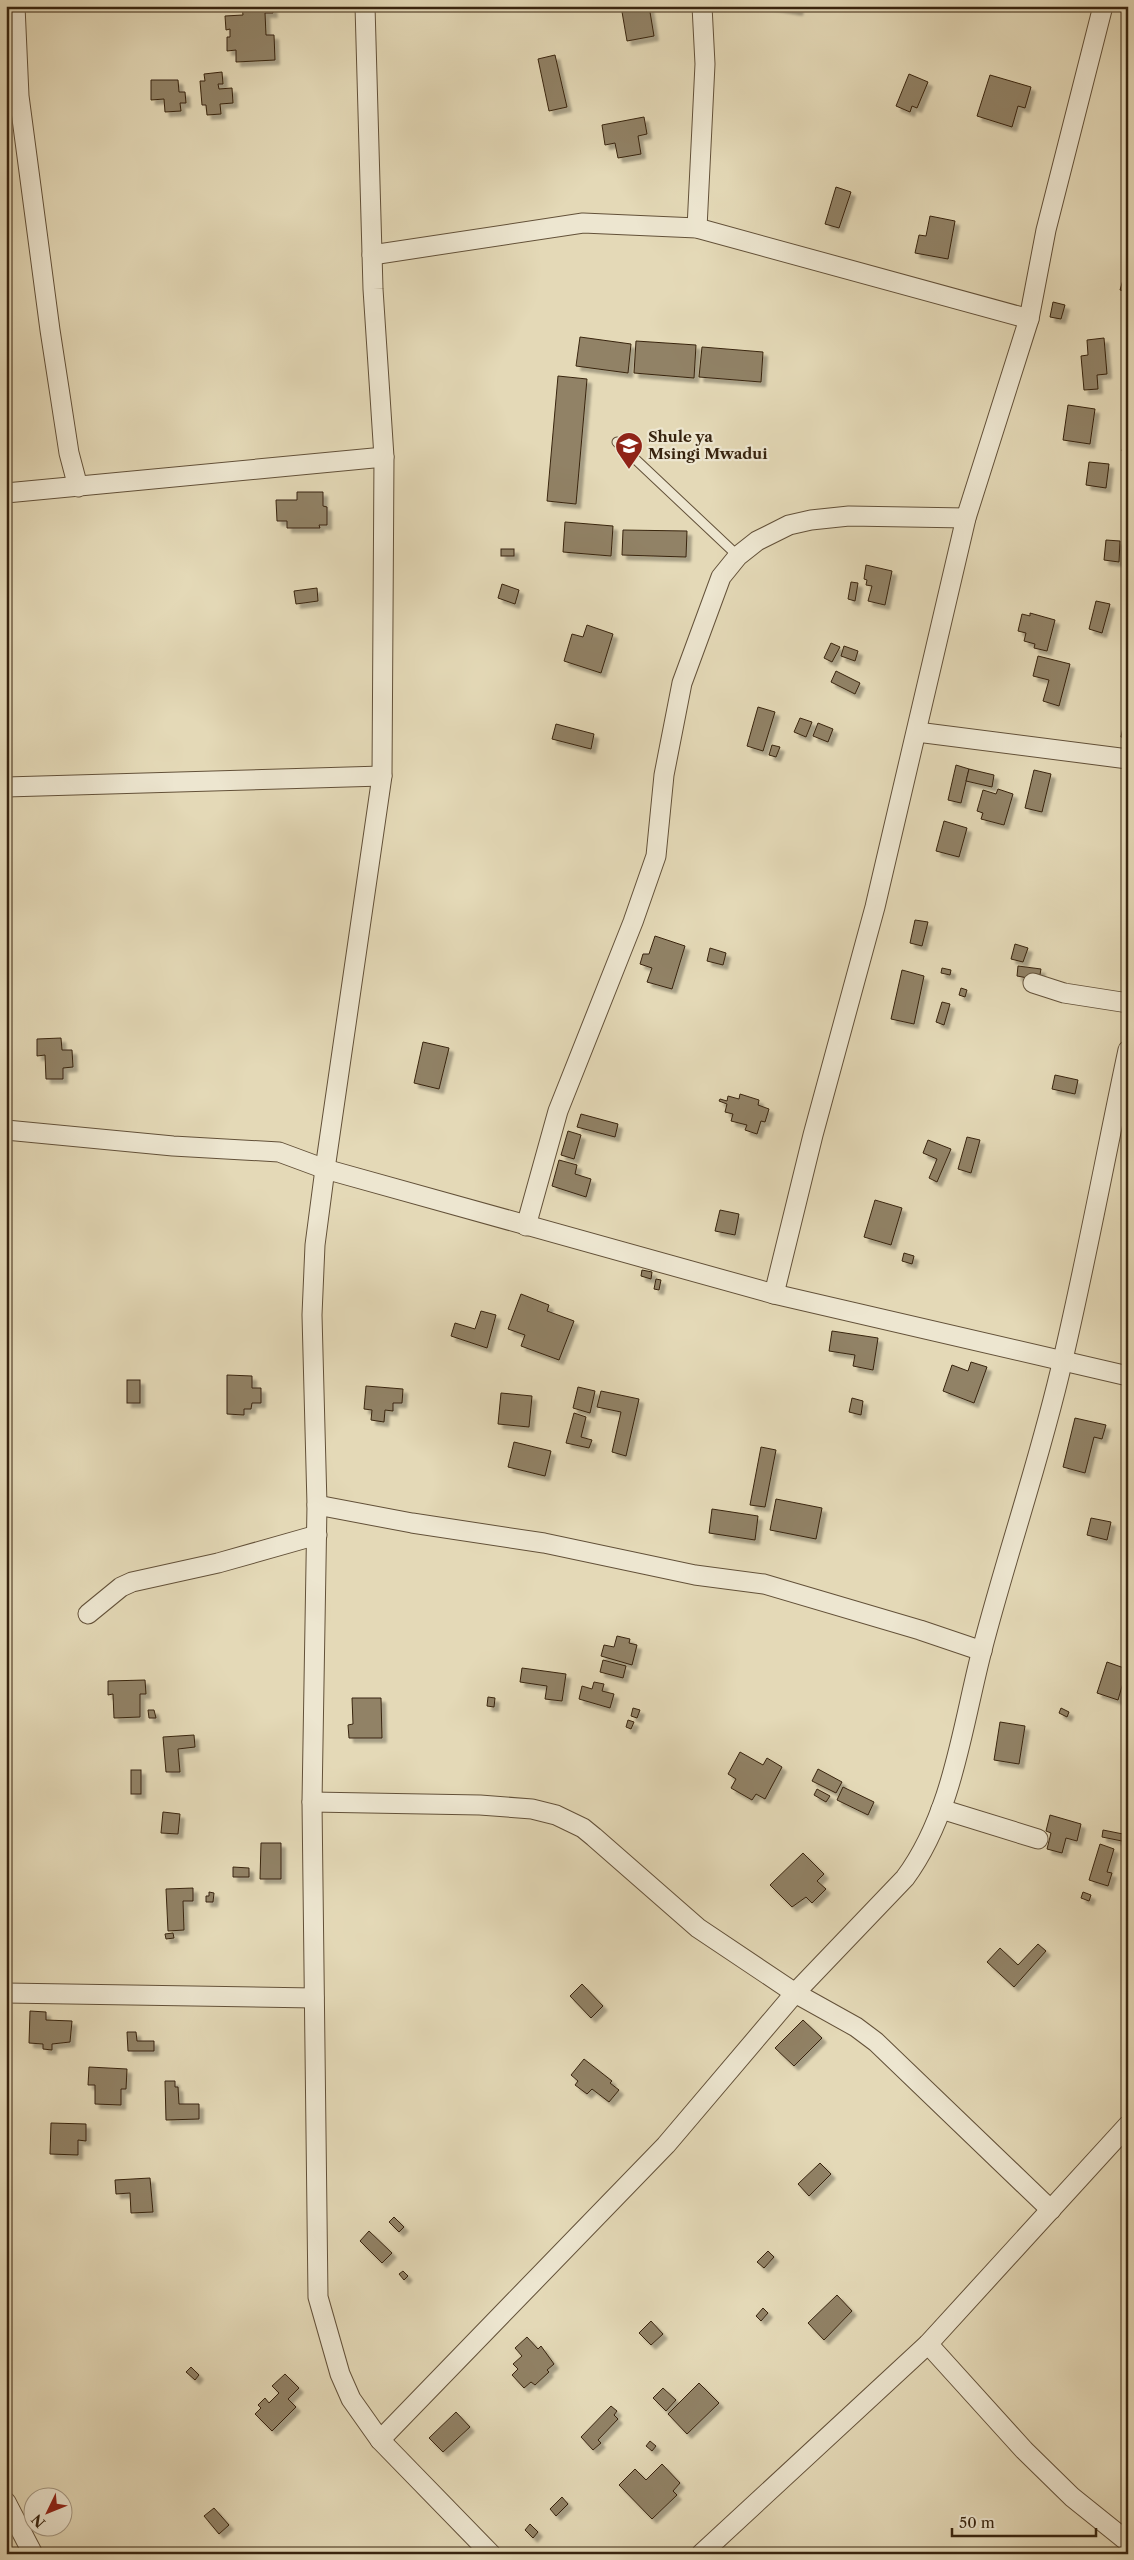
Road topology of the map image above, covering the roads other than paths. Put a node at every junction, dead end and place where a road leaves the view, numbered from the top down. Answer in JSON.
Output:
{"nodes":[{"id":1,"x":15,"y":6,"type":"edge"},
{"id":2,"x":365,"y":6,"type":"edge"},
{"id":3,"x":702,"y":6,"type":"edge"},
{"id":4,"x":1103,"y":6,"type":"edge"},
{"id":5,"x":697,"y":228,"type":"junction"},
{"id":6,"x":372,"y":255,"type":"junction"},
{"id":7,"x":1029,"y":319,"type":"junction"},
{"id":8,"x":617,"y":442,"type":"dead end"},
{"id":9,"x":384,"y":457,"type":"junction"},
{"id":10,"x":78,"y":487,"type":"junction"},
{"id":11,"x":6,"y":493,"type":"edge"},
{"id":12,"x":966,"y":518,"type":"junction"},
{"id":13,"x":738,"y":556,"type":"junction"},
{"id":14,"x":916,"y":732,"type":"junction"},
{"id":15,"x":1128,"y":760,"type":"edge"},
{"id":16,"x":382,"y":776,"type":"junction"},
{"id":17,"x":6,"y":787,"type":"edge"},
{"id":18,"x":1033,"y":982,"type":"dead end"},
{"id":19,"x":1128,"y":1002,"type":"edge"},
{"id":20,"x":1128,"y":1050,"type":"edge"},
{"id":21,"x":6,"y":1130,"type":"edge"},
{"id":22,"x":325,"y":1169,"type":"junction"},
{"id":23,"x":526,"y":1226,"type":"junction"},
{"id":24,"x":774,"y":1294,"type":"junction"},
{"id":25,"x":1063,"y":1361,"type":"junction"},
{"id":26,"x":1128,"y":1376,"type":"edge"},
{"id":27,"x":317,"y":1505,"type":"junction"},
{"id":28,"x":317,"y":1535,"type":"junction"},
{"id":29,"x":88,"y":1614,"type":"dead end"},
{"id":30,"x":982,"y":1650,"type":"junction"},
{"id":31,"x":312,"y":1802,"type":"junction"},
{"id":32,"x":941,"y":1809,"type":"junction"},
{"id":33,"x":1038,"y":1839,"type":"dead end"},
{"id":34,"x":6,"y":1993,"type":"edge"},
{"id":35,"x":795,"y":1993,"type":"junction"},
{"id":36,"x":314,"y":1998,"type":"junction"},
{"id":37,"x":1128,"y":2125,"type":"edge"},
{"id":38,"x":1051,"y":2210,"type":"junction"},
{"id":39,"x":928,"y":2344,"type":"junction"},
{"id":40,"x":380,"y":2440,"type":"junction"},
{"id":41,"x":6,"y":2502,"type":"edge"},
{"id":42,"x":1128,"y":2542,"type":"edge"},
{"id":43,"x":33,"y":2554,"type":"edge"},
{"id":44,"x":490,"y":2554,"type":"edge"},
{"id":45,"x":701,"y":2554,"type":"edge"}],
"edges":[{"from":1,"to":10,"type":"street"},
{"from":2,"to":6,"type":"street"},
{"from":3,"to":5,"type":"street"},
{"from":4,"to":7,"type":"street"},
{"from":5,"to":6,"type":"street"},
{"from":5,"to":7,"type":"street"},
{"from":6,"to":9,"type":"street"},
{"from":7,"to":12,"type":"street"},
{"from":8,"to":13,"type":"lane"},
{"from":9,"to":10,"type":"street"},
{"from":9,"to":16,"type":"street"},
{"from":10,"to":11,"type":"street"},
{"from":12,"to":13,"type":"street"},
{"from":12,"to":14,"type":"street"},
{"from":13,"to":23,"type":"street"},
{"from":14,"to":15,"type":"street"},
{"from":14,"to":24,"type":"street"},
{"from":16,"to":17,"type":"street"},
{"from":16,"to":22,"type":"street"},
{"from":18,"to":19,"type":"street"},
{"from":20,"to":25,"type":"street"},
{"from":21,"to":22,"type":"street"},
{"from":22,"to":23,"type":"street"},
{"from":22,"to":27,"type":"street"},
{"from":23,"to":24,"type":"street"},
{"from":24,"to":25,"type":"street"},
{"from":25,"to":26,"type":"street"},
{"from":25,"to":30,"type":"street"},
{"from":27,"to":28,"type":"street"},
{"from":27,"to":30,"type":"street"},
{"from":28,"to":29,"type":"street"},
{"from":28,"to":31,"type":"street"},
{"from":30,"to":32,"type":"street"},
{"from":31,"to":35,"type":"street"},
{"from":31,"to":36,"type":"street"},
{"from":32,"to":33,"type":"street"},
{"from":32,"to":35,"type":"street"},
{"from":34,"to":36,"type":"street"},
{"from":35,"to":38,"type":"street"},
{"from":35,"to":40,"type":"street"},
{"from":36,"to":40,"type":"street"},
{"from":37,"to":38,"type":"street"},
{"from":38,"to":39,"type":"street"},
{"from":39,"to":42,"type":"street"},
{"from":39,"to":45,"type":"street"},
{"from":40,"to":44,"type":"street"},
{"from":41,"to":43,"type":"street"}]}
